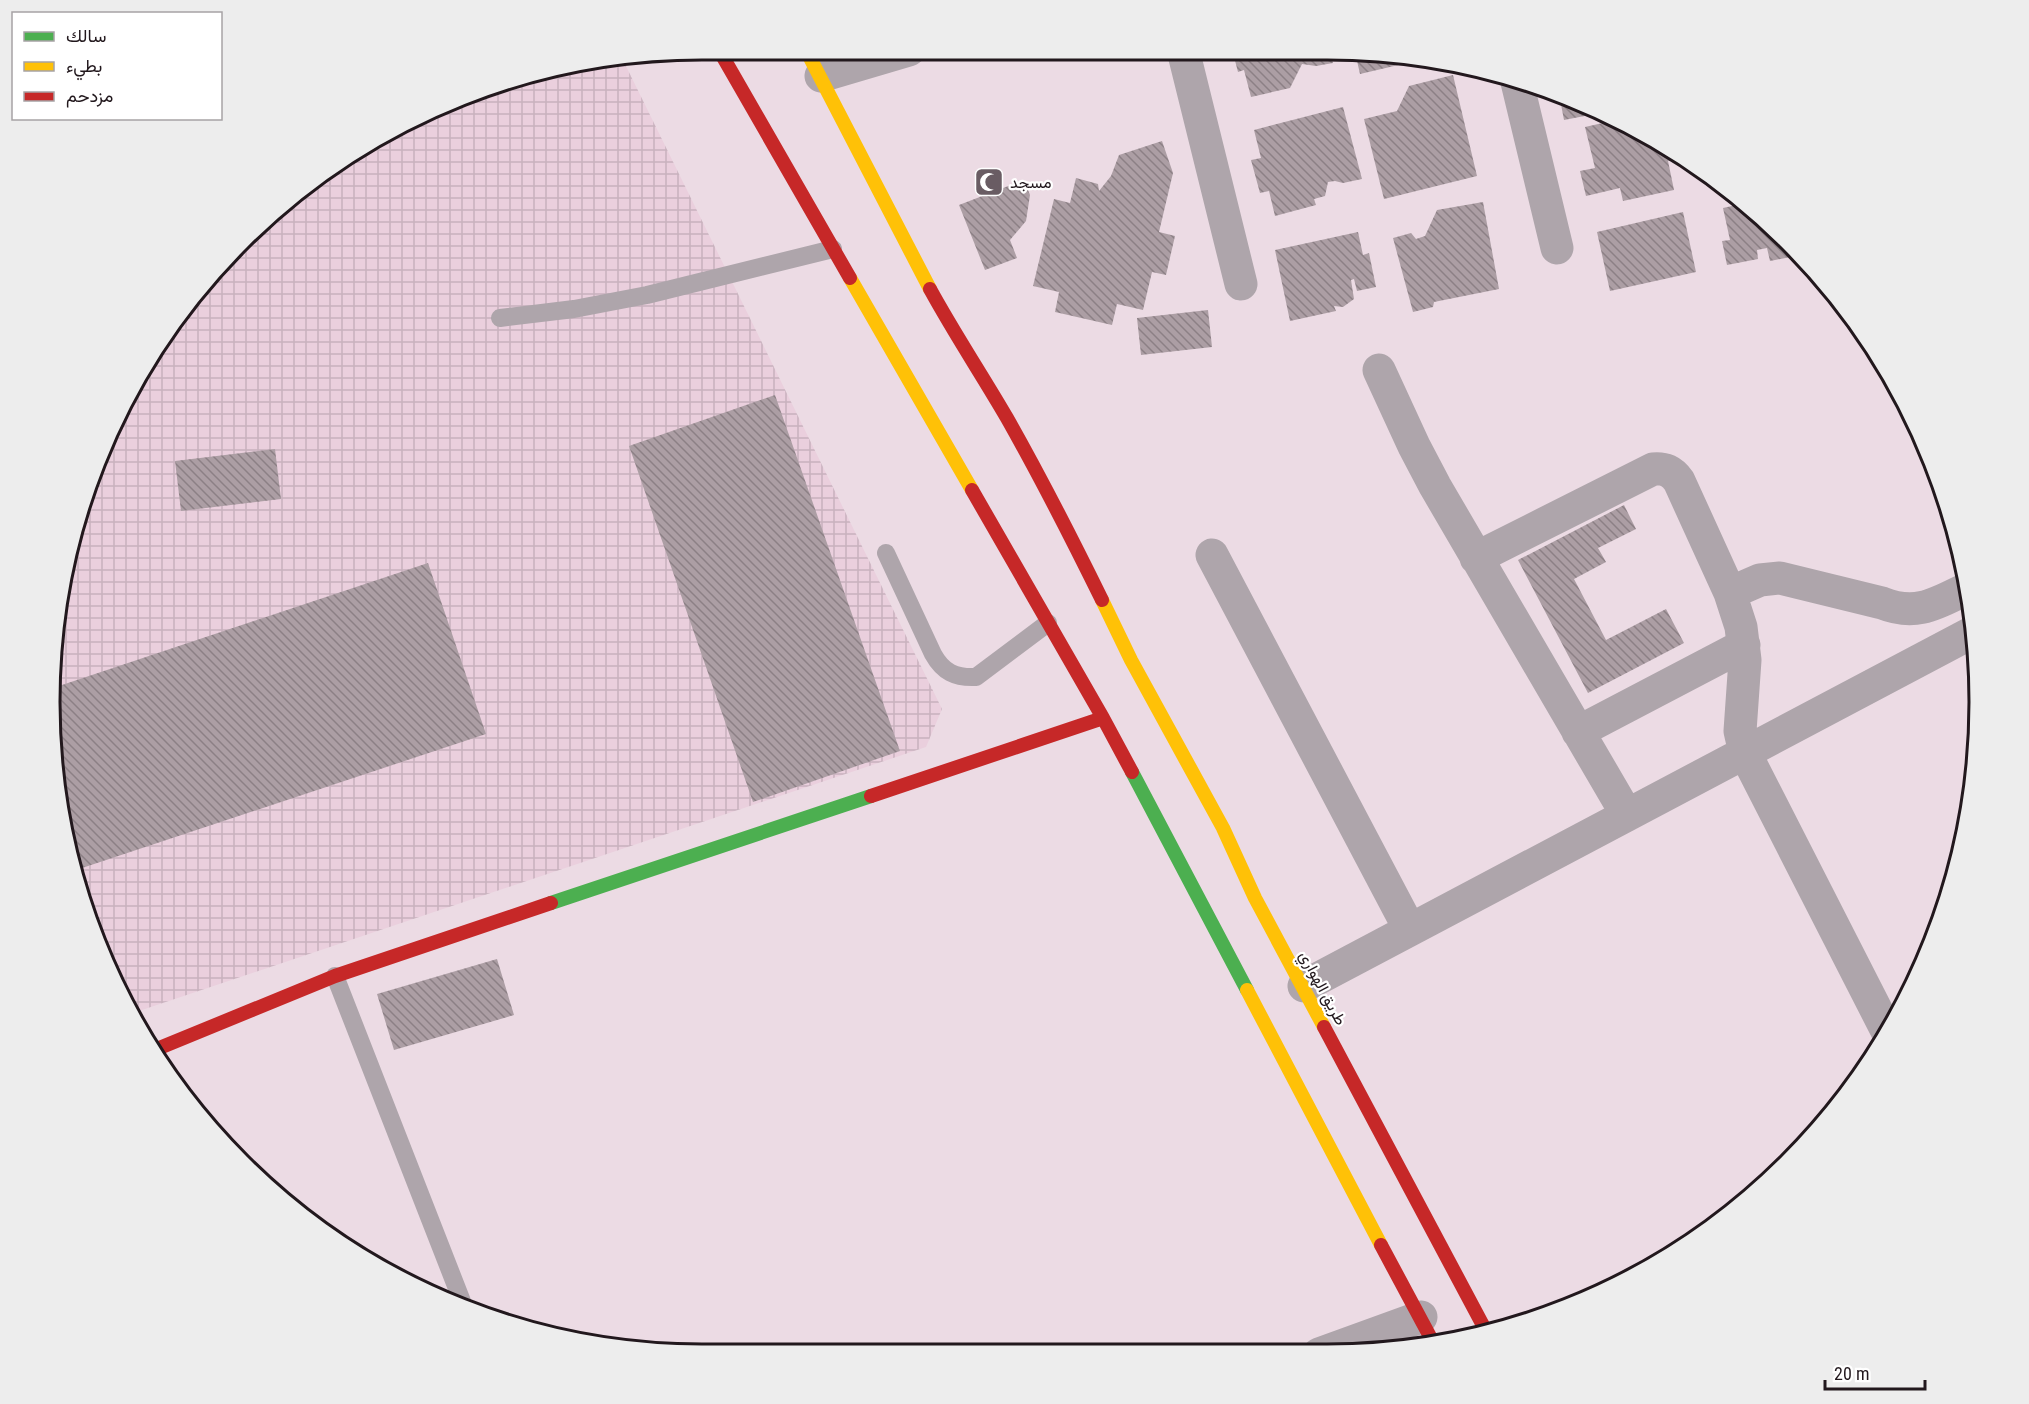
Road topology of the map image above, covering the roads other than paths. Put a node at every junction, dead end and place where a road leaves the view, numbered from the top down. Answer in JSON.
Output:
{"nodes":[{"id":1,"x":725,"y":60,"type":"edge"},
{"id":2,"x":836,"y":60,"type":"edge"},
{"id":3,"x":1185,"y":60,"type":"edge"},
{"id":4,"x":814,"y":63,"type":"edge"},
{"id":5,"x":1519,"y":90,"type":"edge"},
{"id":6,"x":1557,"y":248,"type":"dead end"},
{"id":7,"x":833,"y":249,"type":"junction"},
{"id":8,"x":1240,"y":284,"type":"dead end"},
{"id":9,"x":500,"y":318,"type":"dead end"},
{"id":10,"x":1379,"y":370,"type":"dead end"},
{"id":11,"x":886,"y":553,"type":"dead end"},
{"id":12,"x":1212,"y":555,"type":"dead end"},
{"id":13,"x":1476,"y":558,"type":"junction"},
{"id":14,"x":1960,"y":592,"type":"edge"},
{"id":15,"x":1730,"y":593,"type":"junction"},
{"id":16,"x":1048,"y":623,"type":"junction"},
{"id":17,"x":1966,"y":636,"type":"edge"},
{"id":18,"x":1744,"y":645,"type":"junction"},
{"id":19,"x":1103,"y":718,"type":"junction"},
{"id":20,"x":1578,"y":732,"type":"junction"},
{"id":21,"x":1744,"y":753,"type":"junction"},
{"id":22,"x":1627,"y":815,"type":"junction"},
{"id":23,"x":1410,"y":930,"type":"junction"},
{"id":24,"x":335,"y":976,"type":"junction"},
{"id":25,"x":1304,"y":986,"type":"junction"},
{"id":26,"x":1883,"y":1023,"type":"edge"},
{"id":27,"x":161,"y":1047,"type":"edge"},
{"id":28,"x":460,"y":1297,"type":"edge"},
{"id":29,"x":1483,"y":1325,"type":"edge"},
{"id":30,"x":1427,"y":1331,"type":"edge"},
{"id":31,"x":1372,"y":1343,"type":"edge"}],
"edges":[{"from":1,"to":7,"type":"main road"},
{"from":2,"to":4,"type":"street"},
{"from":3,"to":8,"type":"street"},
{"from":4,"to":25,"type":"main road","name":"طريق الهواري"},
{"from":5,"to":6,"type":"street"},
{"from":7,"to":9,"type":"lane"},
{"from":7,"to":16,"type":"main road"},
{"from":10,"to":13,"type":"street"},
{"from":11,"to":16,"type":"lane"},
{"from":12,"to":23,"type":"street"},
{"from":13,"to":15,"type":"street"},
{"from":13,"to":20,"type":"street"},
{"from":14,"to":15,"type":"street"},
{"from":15,"to":18,"type":"street"},
{"from":16,"to":19,"type":"main road"},
{"from":17,"to":21,"type":"street"},
{"from":18,"to":20,"type":"street"},
{"from":18,"to":21,"type":"street"},
{"from":19,"to":24,"type":"main road"},
{"from":19,"to":30,"type":"main road"},
{"from":20,"to":22,"type":"street"},
{"from":21,"to":22,"type":"street"},
{"from":21,"to":26,"type":"street"},
{"from":22,"to":23,"type":"street"},
{"from":23,"to":25,"type":"street"},
{"from":24,"to":27,"type":"main road"},
{"from":24,"to":28,"type":"lane"},
{"from":25,"to":29,"type":"main road","name":"طريق الهواري"},
{"from":30,"to":31,"type":"street"}]}
